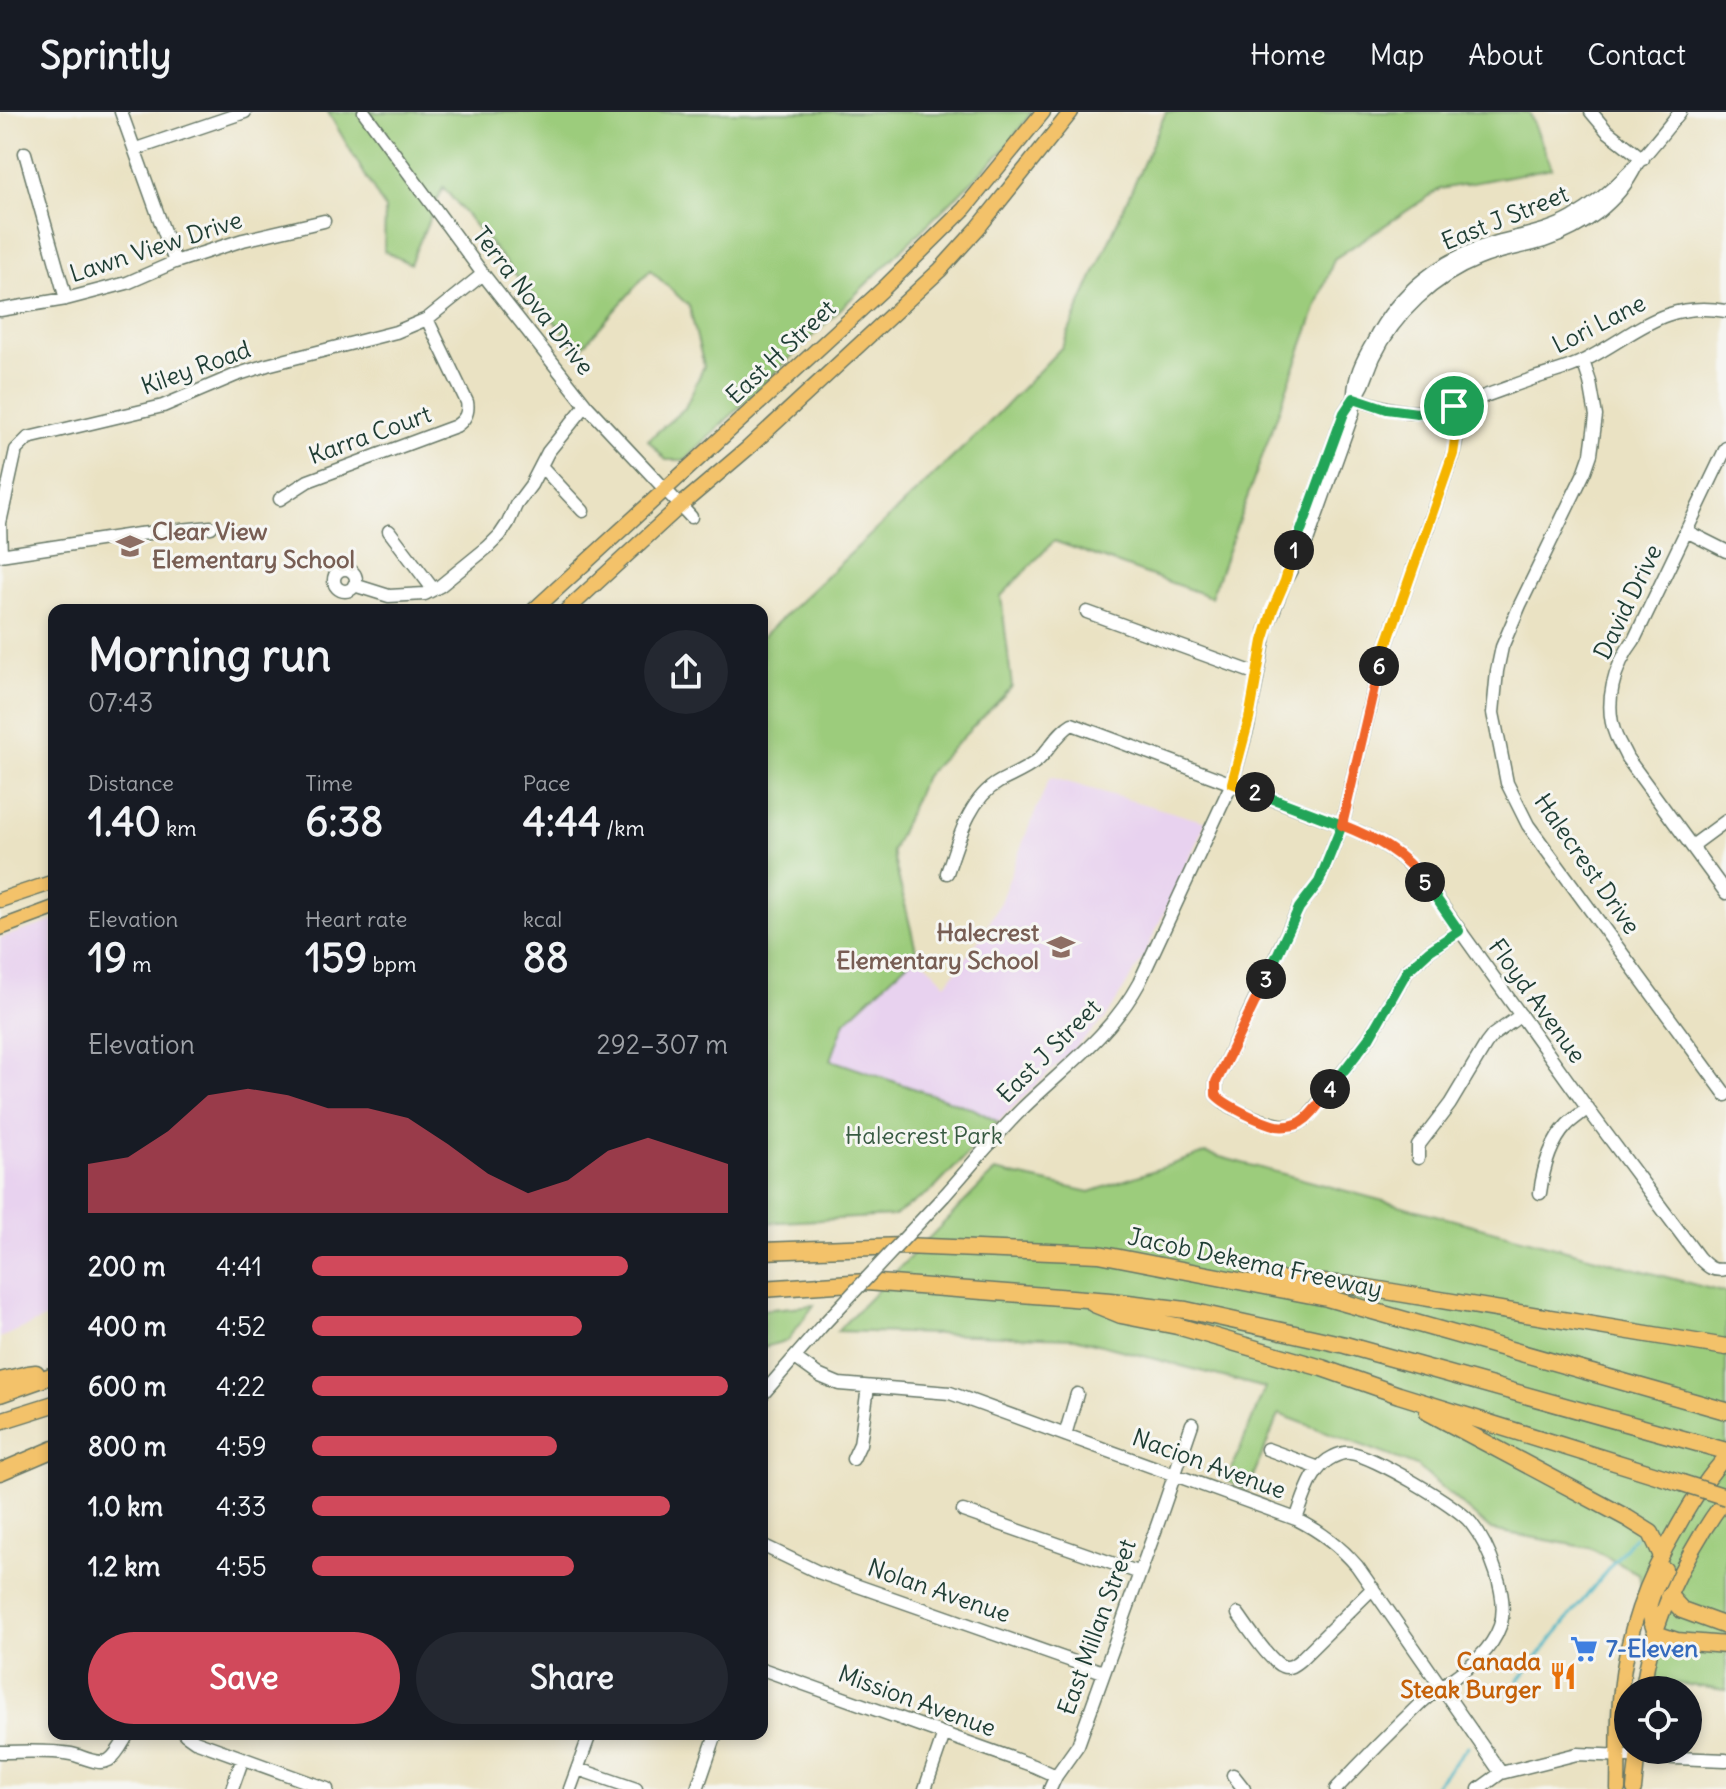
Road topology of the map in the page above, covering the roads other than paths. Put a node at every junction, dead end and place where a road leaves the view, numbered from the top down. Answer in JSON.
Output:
{"nodes":[{"id":1,"x":121,"y":112,"type":"edge"},
{"id":2,"x":245,"y":112,"type":"edge"},
{"id":3,"x":364,"y":112,"type":"edge"},
{"id":4,"x":1043,"y":112,"type":"edge"},
{"id":5,"x":1071,"y":112,"type":"edge"},
{"id":6,"x":1591,"y":112,"type":"edge"},
{"id":7,"x":1680,"y":112,"type":"edge"},
{"id":8,"x":136,"y":149,"type":"junction"},
{"id":9,"x":25,"y":153,"type":"dead end"},
{"id":10,"x":1640,"y":162,"type":"junction"},
{"id":11,"x":324,"y":221,"type":"dead end"},
{"id":12,"x":175,"y":262,"type":"junction"},
{"id":13,"x":483,"y":274,"type":"junction"},
{"id":14,"x":66,"y":299,"type":"junction"},
{"id":15,"x":0,"y":310,"type":"edge"},
{"id":16,"x":1726,"y":311,"type":"edge"},
{"id":17,"x":427,"y":319,"type":"junction"},
{"id":18,"x":1583,"y":361,"type":"junction"},
{"id":19,"x":1354,"y":398,"type":"junction"},
{"id":20,"x":1454,"y":406,"type":"junction"},
{"id":21,"x":590,"y":410,"type":"junction"},
{"id":22,"x":1726,"y":448,"type":"edge"},
{"id":23,"x":541,"y":466,"type":"junction"},
{"id":24,"x":665,"y":489,"type":"junction"},
{"id":25,"x":280,"y":499,"type":"dead end"},
{"id":26,"x":680,"y":506,"type":"junction"},
{"id":27,"x":583,"y":511,"type":"dead end"},
{"id":28,"x":691,"y":517,"type":"dead end"},
{"id":29,"x":211,"y":527,"type":"dead end"},
{"id":30,"x":389,"y":531,"type":"dead end"},
{"id":31,"x":1686,"y":531,"type":"junction"},
{"id":32,"x":1726,"y":551,"type":"edge"},
{"id":33,"x":0,"y":555,"type":"edge"},
{"id":34,"x":354,"y":585,"type":"dead end"},
{"id":35,"x":433,"y":589,"type":"junction"},
{"id":36,"x":540,"y":604,"type":"edge"},
{"id":37,"x":574,"y":604,"type":"edge"},
{"id":38,"x":1087,"y":612,"type":"dead end"},
{"id":39,"x":1257,"y":674,"type":"junction"},
{"id":40,"x":1232,"y":783,"type":"junction"},
{"id":41,"x":1726,"y":821,"type":"edge"},
{"id":42,"x":1342,"y":825,"type":"junction"},
{"id":43,"x":1692,"y":846,"type":"junction"},
{"id":44,"x":947,"y":873,"type":"dead end"},
{"id":45,"x":48,"y":884,"type":"edge"},
{"id":46,"x":1726,"y":893,"type":"edge"},
{"id":47,"x":0,"y":900,"type":"edge"},
{"id":48,"x":48,"y":910,"type":"edge"},
{"id":49,"x":0,"y":928,"type":"edge"},
{"id":50,"x":1459,"y":931,"type":"junction"},
{"id":51,"x":1521,"y":1015,"type":"junction"},
{"id":52,"x":1726,"y":1095,"type":"edge"},
{"id":53,"x":1588,"y":1108,"type":"junction"},
{"id":54,"x":1418,"y":1158,"type":"dead end"},
{"id":55,"x":1540,"y":1193,"type":"dead end"},
{"id":56,"x":768,"y":1251,"type":"edge"},
{"id":57,"x":1721,"y":1270,"type":"edge"},
{"id":58,"x":1187,"y":1271,"type":"junction"},
{"id":59,"x":768,"y":1289,"type":"edge"},
{"id":60,"x":1080,"y":1299,"type":"junction"},
{"id":61,"x":1726,"y":1347,"type":"edge"},
{"id":62,"x":795,"y":1358,"type":"junction"},
{"id":63,"x":48,"y":1374,"type":"edge"},
{"id":64,"x":48,"y":1376,"type":"edge"},
{"id":65,"x":0,"y":1381,"type":"edge"},
{"id":66,"x":868,"y":1387,"type":"junction"},
{"id":67,"x":768,"y":1388,"type":"edge"},
{"id":68,"x":0,"y":1394,"type":"edge"},
{"id":69,"x":1077,"y":1394,"type":"dead end"},
{"id":70,"x":1399,"y":1395,"type":"junction"},
{"id":71,"x":48,"y":1406,"type":"edge"},
{"id":72,"x":1724,"y":1410,"type":"edge"},
{"id":73,"x":0,"y":1421,"type":"edge"},
{"id":74,"x":1192,"y":1424,"type":"dead end"},
{"id":75,"x":1065,"y":1435,"type":"junction"},
{"id":76,"x":48,"y":1449,"type":"edge"},
{"id":77,"x":1267,"y":1449,"type":"dead end"},
{"id":78,"x":48,"y":1450,"type":"edge"},
{"id":79,"x":1726,"y":1454,"type":"edge"},
{"id":80,"x":853,"y":1459,"type":"dead end"},
{"id":81,"x":0,"y":1462,"type":"edge"},
{"id":82,"x":1319,"y":1468,"type":"junction"},
{"id":83,"x":0,"y":1472,"type":"edge"},
{"id":84,"x":1175,"y":1475,"type":"junction"},
{"id":85,"x":1726,"y":1497,"type":"edge"},
{"id":86,"x":963,"y":1511,"type":"dead end"},
{"id":87,"x":1296,"y":1519,"type":"junction"},
{"id":88,"x":1679,"y":1523,"type":"junction"},
{"id":89,"x":768,"y":1548,"type":"edge"},
{"id":90,"x":1661,"y":1554,"type":"junction"},
{"id":91,"x":1140,"y":1573,"type":"junction"},
{"id":92,"x":1373,"y":1588,"type":"junction"},
{"id":93,"x":1669,"y":1596,"type":"junction"},
{"id":94,"x":1238,"y":1614,"type":"dead end"},
{"id":95,"x":1726,"y":1626,"type":"edge"},
{"id":96,"x":1656,"y":1634,"type":"junction"},
{"id":97,"x":1726,"y":1645,"type":"edge"},
{"id":98,"x":768,"y":1671,"type":"edge"},
{"id":99,"x":1103,"y":1672,"type":"junction"},
{"id":100,"x":1623,"y":1676,"type":"edge"},
{"id":101,"x":1644,"y":1676,"type":"edge"},
{"id":102,"x":1441,"y":1686,"type":"junction"},
{"id":103,"x":944,"y":1734,"type":"junction"},
{"id":104,"x":124,"y":1740,"type":"edge"},
{"id":105,"x":194,"y":1740,"type":"edge"},
{"id":106,"x":588,"y":1740,"type":"edge"},
{"id":107,"x":714,"y":1740,"type":"edge"},
{"id":108,"x":0,"y":1752,"type":"edge"},
{"id":109,"x":1614,"y":1755,"type":"edge"},
{"id":110,"x":243,"y":1758,"type":"junction"},
{"id":111,"x":1702,"y":1758,"type":"edge"},
{"id":112,"x":1726,"y":1760,"type":"edge"},
{"id":113,"x":1619,"y":1764,"type":"edge"},
{"id":114,"x":1637,"y":1764,"type":"edge"},
{"id":115,"x":578,"y":1769,"type":"junction"},
{"id":116,"x":1501,"y":1773,"type":"junction"},
{"id":117,"x":1233,"y":1775,"type":"dead end"},
{"id":118,"x":1056,"y":1776,"type":"junction"},
{"id":119,"x":232,"y":1789,"type":"edge"},
{"id":120,"x":327,"y":1789,"type":"edge"},
{"id":121,"x":570,"y":1789,"type":"edge"},
{"id":122,"x":636,"y":1789,"type":"edge"},
{"id":123,"x":697,"y":1789,"type":"edge"},
{"id":124,"x":925,"y":1789,"type":"edge"},
{"id":125,"x":1050,"y":1789,"type":"edge"},
{"id":126,"x":1244,"y":1789,"type":"edge"},
{"id":127,"x":1336,"y":1789,"type":"edge"},
{"id":128,"x":1479,"y":1789,"type":"edge"},
{"id":129,"x":1618,"y":1789,"type":"edge"},
{"id":130,"x":1634,"y":1789,"type":"edge"}],
"edges":[{"from":1,"to":8,"type":"street"},
{"from":2,"to":8,"type":"street"},
{"from":3,"to":13,"type":"street","name":"Terra Nova Drive"},
{"from":4,"to":24,"type":"main road","name":"East H Street"},
{"from":5,"to":26,"type":"main road","name":"East H Street"},
{"from":6,"to":10,"type":"street"},
{"from":7,"to":10,"type":"street","name":"East J Street"},
{"from":8,"to":12,"type":"street"},
{"from":9,"to":14,"type":"street"},
{"from":10,"to":19,"type":"street","name":"East J Street"},
{"from":11,"to":12,"type":"street","name":"Lawn View Drive"},
{"from":12,"to":14,"type":"street","name":"Lawn View Drive"},
{"from":13,"to":17,"type":"street","name":"Kiley Road"},
{"from":13,"to":21,"type":"street","name":"Terra Nova Drive"},
{"from":14,"to":15,"type":"street","name":"Lawn View Drive"},
{"from":16,"to":18,"type":"street","name":"Lori Lane"},
{"from":17,"to":25,"type":"street","name":"Karra Court"},
{"from":17,"to":33,"type":"street","name":"Kiley Road"},
{"from":18,"to":20,"type":"street","name":"Lori Lane"},
{"from":18,"to":52,"type":"street","name":"Halecrest Drive"},
{"from":19,"to":20,"type":"street","name":"Lori Lane"},
{"from":19,"to":39,"type":"street","name":"East J Street"},
{"from":20,"to":42,"type":"street"},
{"from":21,"to":23,"type":"street"},
{"from":21,"to":24,"type":"street","name":"Terra Nova Drive"},
{"from":22,"to":31,"type":"street","name":"David Drive"},
{"from":23,"to":27,"type":"street"},
{"from":23,"to":35,"type":"street"},
{"from":24,"to":26,"type":"street","name":"Terra Nova Drive"},
{"from":24,"to":36,"type":"main road","name":"East H Street"},
{"from":26,"to":28,"type":"street","name":"Terra Nova Drive"},
{"from":26,"to":37,"type":"main road","name":"East H Street"},
{"from":29,"to":33,"type":"street"},
{"from":30,"to":35,"type":"street"},
{"from":31,"to":32,"type":"street"},
{"from":31,"to":43,"type":"street","name":"David Drive"},
{"from":34,"to":35,"type":"street"},
{"from":38,"to":39,"type":"street"},
{"from":39,"to":40,"type":"street","name":"East J Street"},
{"from":40,"to":42,"type":"street","name":"Floyd Avenue"},
{"from":40,"to":44,"type":"street","name":"Floyd Avenue"},
{"from":40,"to":62,"type":"street","name":"East J Street","bridge":true},
{"from":41,"to":43,"type":"street"},
{"from":42,"to":50,"type":"street","name":"Floyd Avenue"},
{"from":42,"to":50,"type":"street"},
{"from":43,"to":46,"type":"street","name":"David Drive"},
{"from":45,"to":47,"type":"main road"},
{"from":48,"to":49,"type":"main road"},
{"from":50,"to":51,"type":"street","name":"Floyd Avenue"},
{"from":51,"to":53,"type":"street","name":"Floyd Avenue"},
{"from":51,"to":54,"type":"street"},
{"from":53,"to":55,"type":"street"},
{"from":53,"to":57,"type":"street","name":"Floyd Avenue"},
{"from":56,"to":58,"type":"highway","name":"Jacob Dekema Freeway"},
{"from":58,"to":61,"type":"highway"},
{"from":58,"to":72,"type":"highway","name":"Jacob Dekema Freeway"},
{"from":59,"to":60,"type":"highway"},
{"from":60,"to":70,"type":"highway"},
{"from":60,"to":79,"type":"highway"},
{"from":62,"to":66,"type":"street","name":"Nacion Avenue"},
{"from":62,"to":67,"type":"street","name":"East J Street"},
{"from":63,"to":65,"type":"highway"},
{"from":64,"to":68,"type":"highway"},
{"from":66,"to":75,"type":"street","name":"Nacion Avenue"},
{"from":66,"to":80,"type":"street"},
{"from":69,"to":75,"type":"street"},
{"from":70,"to":85,"type":"highway","bridge":true},
{"from":70,"to":90,"type":"highway"},
{"from":71,"to":73,"type":"highway"},
{"from":74,"to":84,"type":"street","name":"East Millan Street"},
{"from":75,"to":84,"type":"street","name":"Nacion Avenue"},
{"from":76,"to":81,"type":"highway"},
{"from":77,"to":82,"type":"street"},
{"from":78,"to":83,"type":"highway"},
{"from":79,"to":88,"type":"main road"},
{"from":82,"to":87,"type":"street"},
{"from":82,"to":102,"type":"street"},
{"from":84,"to":87,"type":"street","name":"Nacion Avenue"},
{"from":84,"to":91,"type":"street","name":"East Millan Street"},
{"from":85,"to":93,"type":"main road"},
{"from":86,"to":91,"type":"street"},
{"from":87,"to":92,"type":"street","name":"Nacion Avenue"},
{"from":88,"to":90,"type":"main road"},
{"from":88,"to":96,"type":"main road"},
{"from":89,"to":99,"type":"street","name":"Nolan Avenue"},
{"from":90,"to":100,"type":"main road"},
{"from":91,"to":99,"type":"street","name":"East Millan Street"},
{"from":92,"to":94,"type":"street"},
{"from":92,"to":102,"type":"street","name":"Nacion Avenue"},
{"from":93,"to":95,"type":"highway"},
{"from":93,"to":96,"type":"main road"},
{"from":96,"to":97,"type":"highway"},
{"from":96,"to":101,"type":"main road"},
{"from":98,"to":103,"type":"street","name":"Mission Avenue"},
{"from":99,"to":118,"type":"street","name":"East Millan Street"},
{"from":102,"to":116,"type":"street","name":"Nacion Avenue"},
{"from":102,"to":127,"type":"street"},
{"from":103,"to":118,"type":"street","name":"Mission Avenue"},
{"from":103,"to":124,"type":"street"},
{"from":104,"to":108,"type":"street"},
{"from":105,"to":110,"type":"street"},
{"from":106,"to":115,"type":"street"},
{"from":107,"to":123,"type":"street"},
{"from":109,"to":116,"type":"street"},
{"from":110,"to":119,"type":"street"},
{"from":110,"to":120,"type":"street"},
{"from":111,"to":112,"type":"street"},
{"from":113,"to":129,"type":"main road"},
{"from":114,"to":130,"type":"main road"},
{"from":115,"to":121,"type":"street"},
{"from":115,"to":122,"type":"street"},
{"from":116,"to":128,"type":"street"},
{"from":117,"to":126,"type":"street"},
{"from":118,"to":125,"type":"street","name":"East Millan Street"}]}
